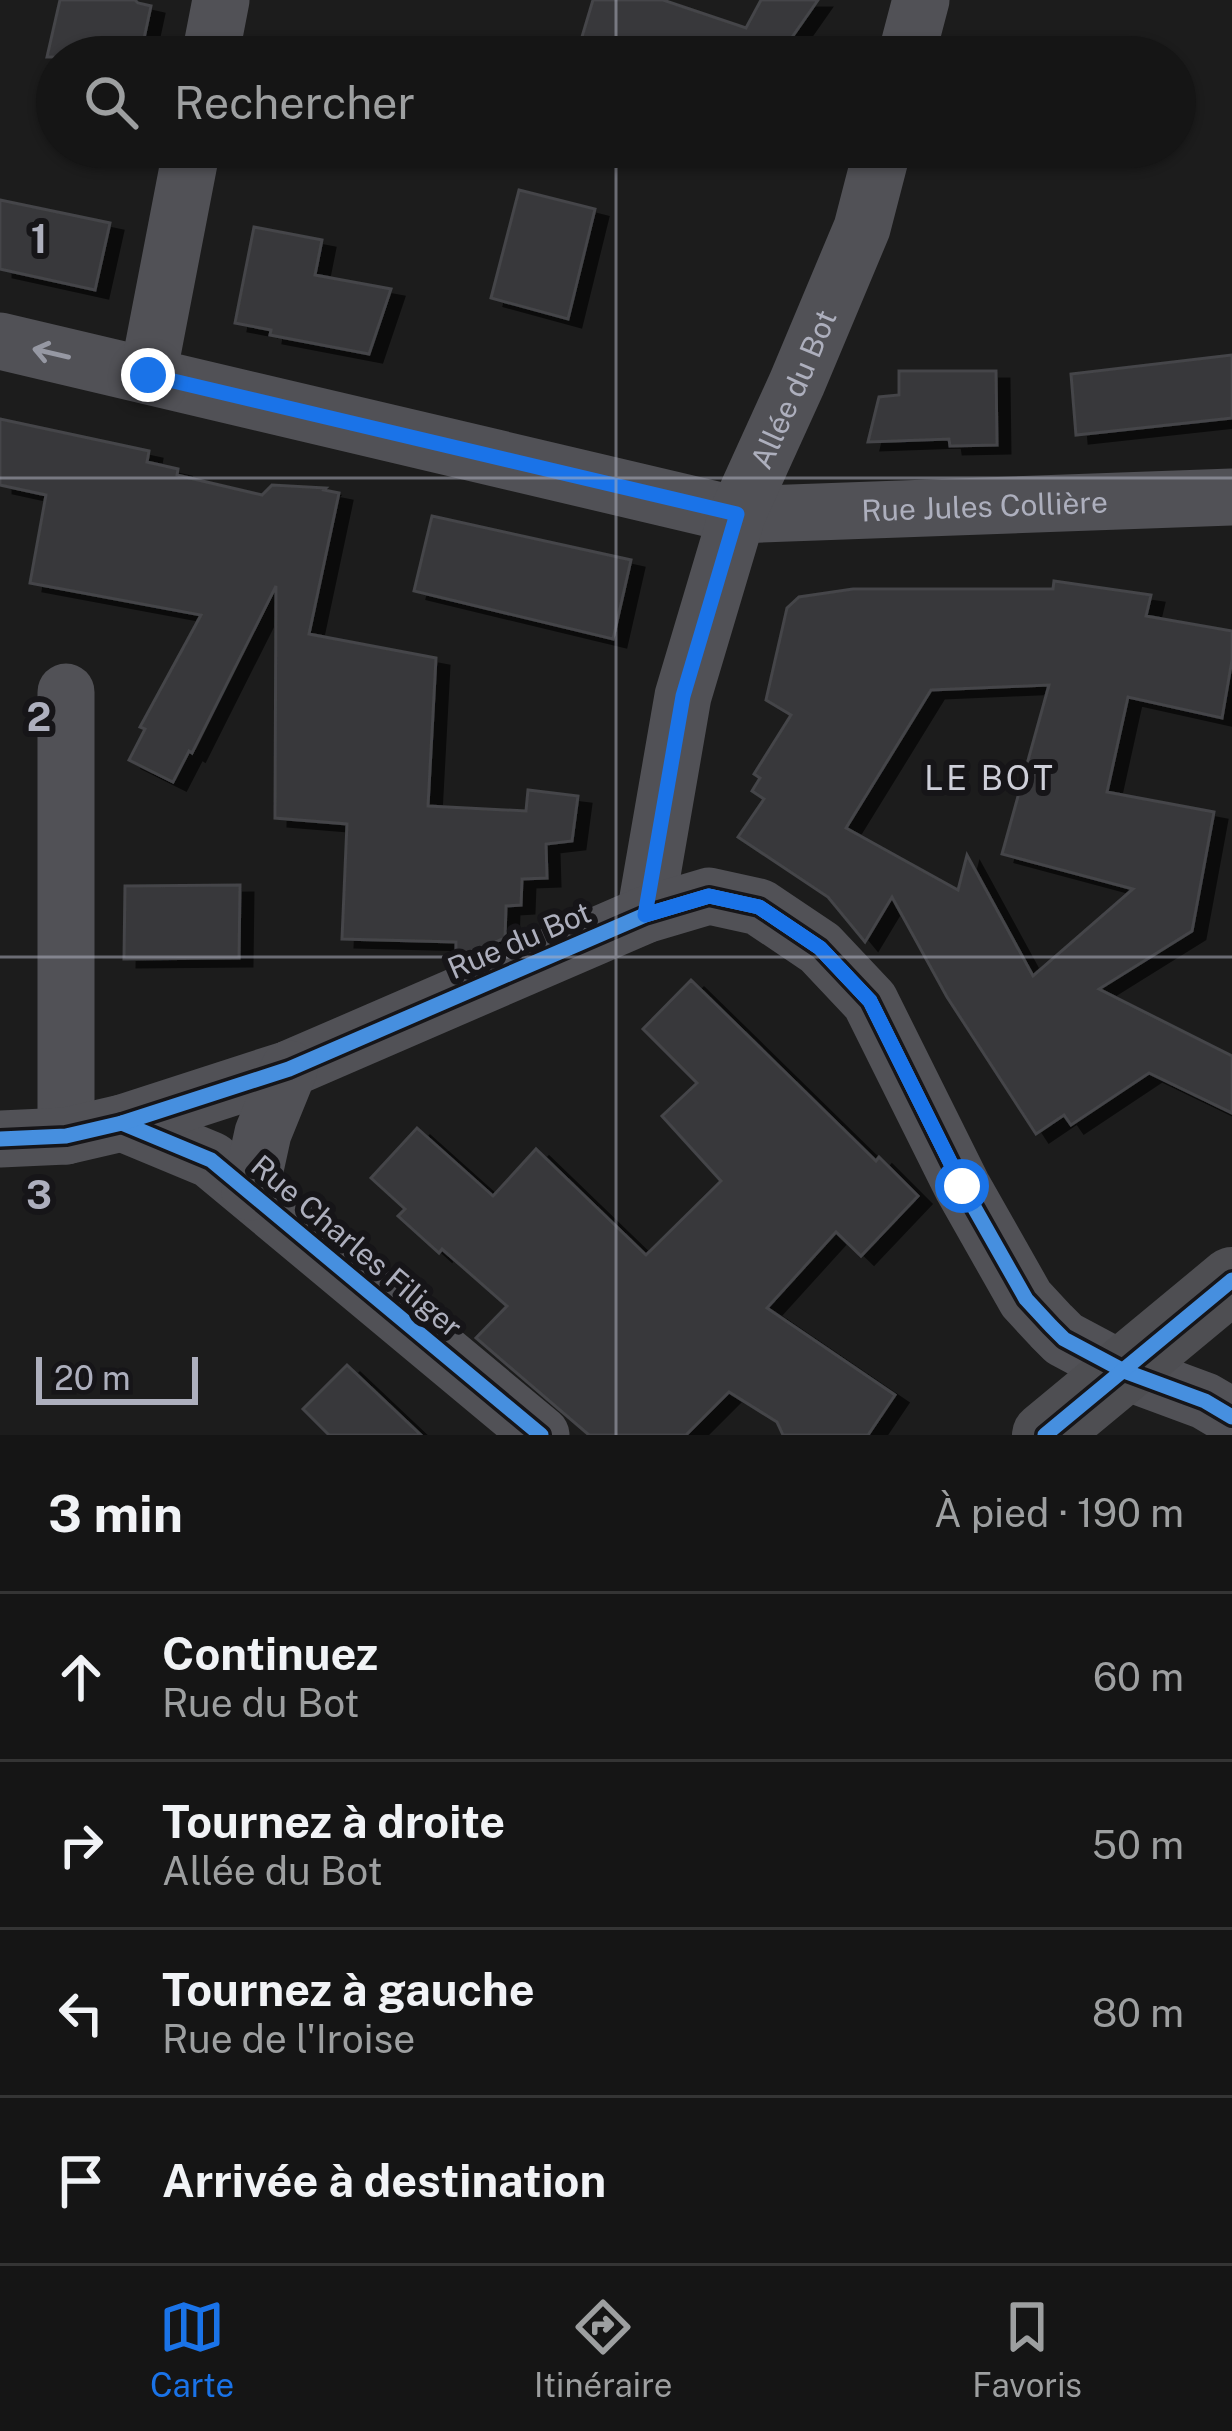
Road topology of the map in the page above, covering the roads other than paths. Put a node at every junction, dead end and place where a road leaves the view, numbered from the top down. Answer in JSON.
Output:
{"nodes":[{"id":1,"x":221,"y":0,"type":"edge"},
{"id":2,"x":214,"y":36,"type":"edge"},
{"id":3,"x":188,"y":168,"type":"edge"},
{"id":4,"x":878,"y":168,"type":"edge"},
{"id":5,"x":0,"y":341,"type":"edge"},
{"id":6,"x":148,"y":375,"type":"junction"},
{"id":7,"x":1232,"y":497,"type":"edge"},
{"id":8,"x":737,"y":514,"type":"junction"},
{"id":9,"x":66,"y":692,"type":"dead end"},
{"id":10,"x":645,"y":915,"type":"junction"},
{"id":11,"x":289,"y":1069,"type":"junction"},
{"id":12,"x":122,"y":1123,"type":"junction"},
{"id":13,"x":66,"y":1136,"type":"junction"},
{"id":14,"x":0,"y":1139,"type":"edge"},
{"id":15,"x":250,"y":1192,"type":"junction"},
{"id":16,"x":1232,"y":1280,"type":"edge"},
{"id":17,"x":1124,"y":1371,"type":"junction"},
{"id":18,"x":1232,"y":1417,"type":"edge"},
{"id":19,"x":541,"y":1435,"type":"edge"},
{"id":20,"x":1045,"y":1435,"type":"edge"}],
"edges":[{"from":1,"to":2,"type":"street"},
{"from":3,"to":6,"type":"street"},
{"from":4,"to":8,"type":"street","name":"Allée du Bot"},
{"from":6,"to":5,"type":"street","name":"Rue Jules Collière","one_way":true},
{"from":6,"to":8,"type":"street","name":"Rue Jules Collière"},
{"from":7,"to":8,"type":"street","name":"Rue Jules Collière"},
{"from":8,"to":10,"type":"street","name":"Allée du Bot"},
{"from":9,"to":13,"type":"street"},
{"from":10,"to":11,"type":"street","name":"Rue du Bot"},
{"from":10,"to":17,"type":"street","name":"Rue du Bot"},
{"from":11,"to":12,"type":"street","name":"Rue du Bot"},
{"from":11,"to":15,"type":"street"},
{"from":12,"to":13,"type":"street","name":"Rue du Bot"},
{"from":12,"to":15,"type":"street","name":"Rue Charles Filiger"},
{"from":13,"to":14,"type":"street","name":"Rue du Bot"},
{"from":15,"to":19,"type":"street","name":"Rue Charles Filiger"},
{"from":16,"to":17,"type":"main road"},
{"from":17,"to":18,"type":"street","name":"Rue du Bot"},
{"from":17,"to":20,"type":"main road"}]}
